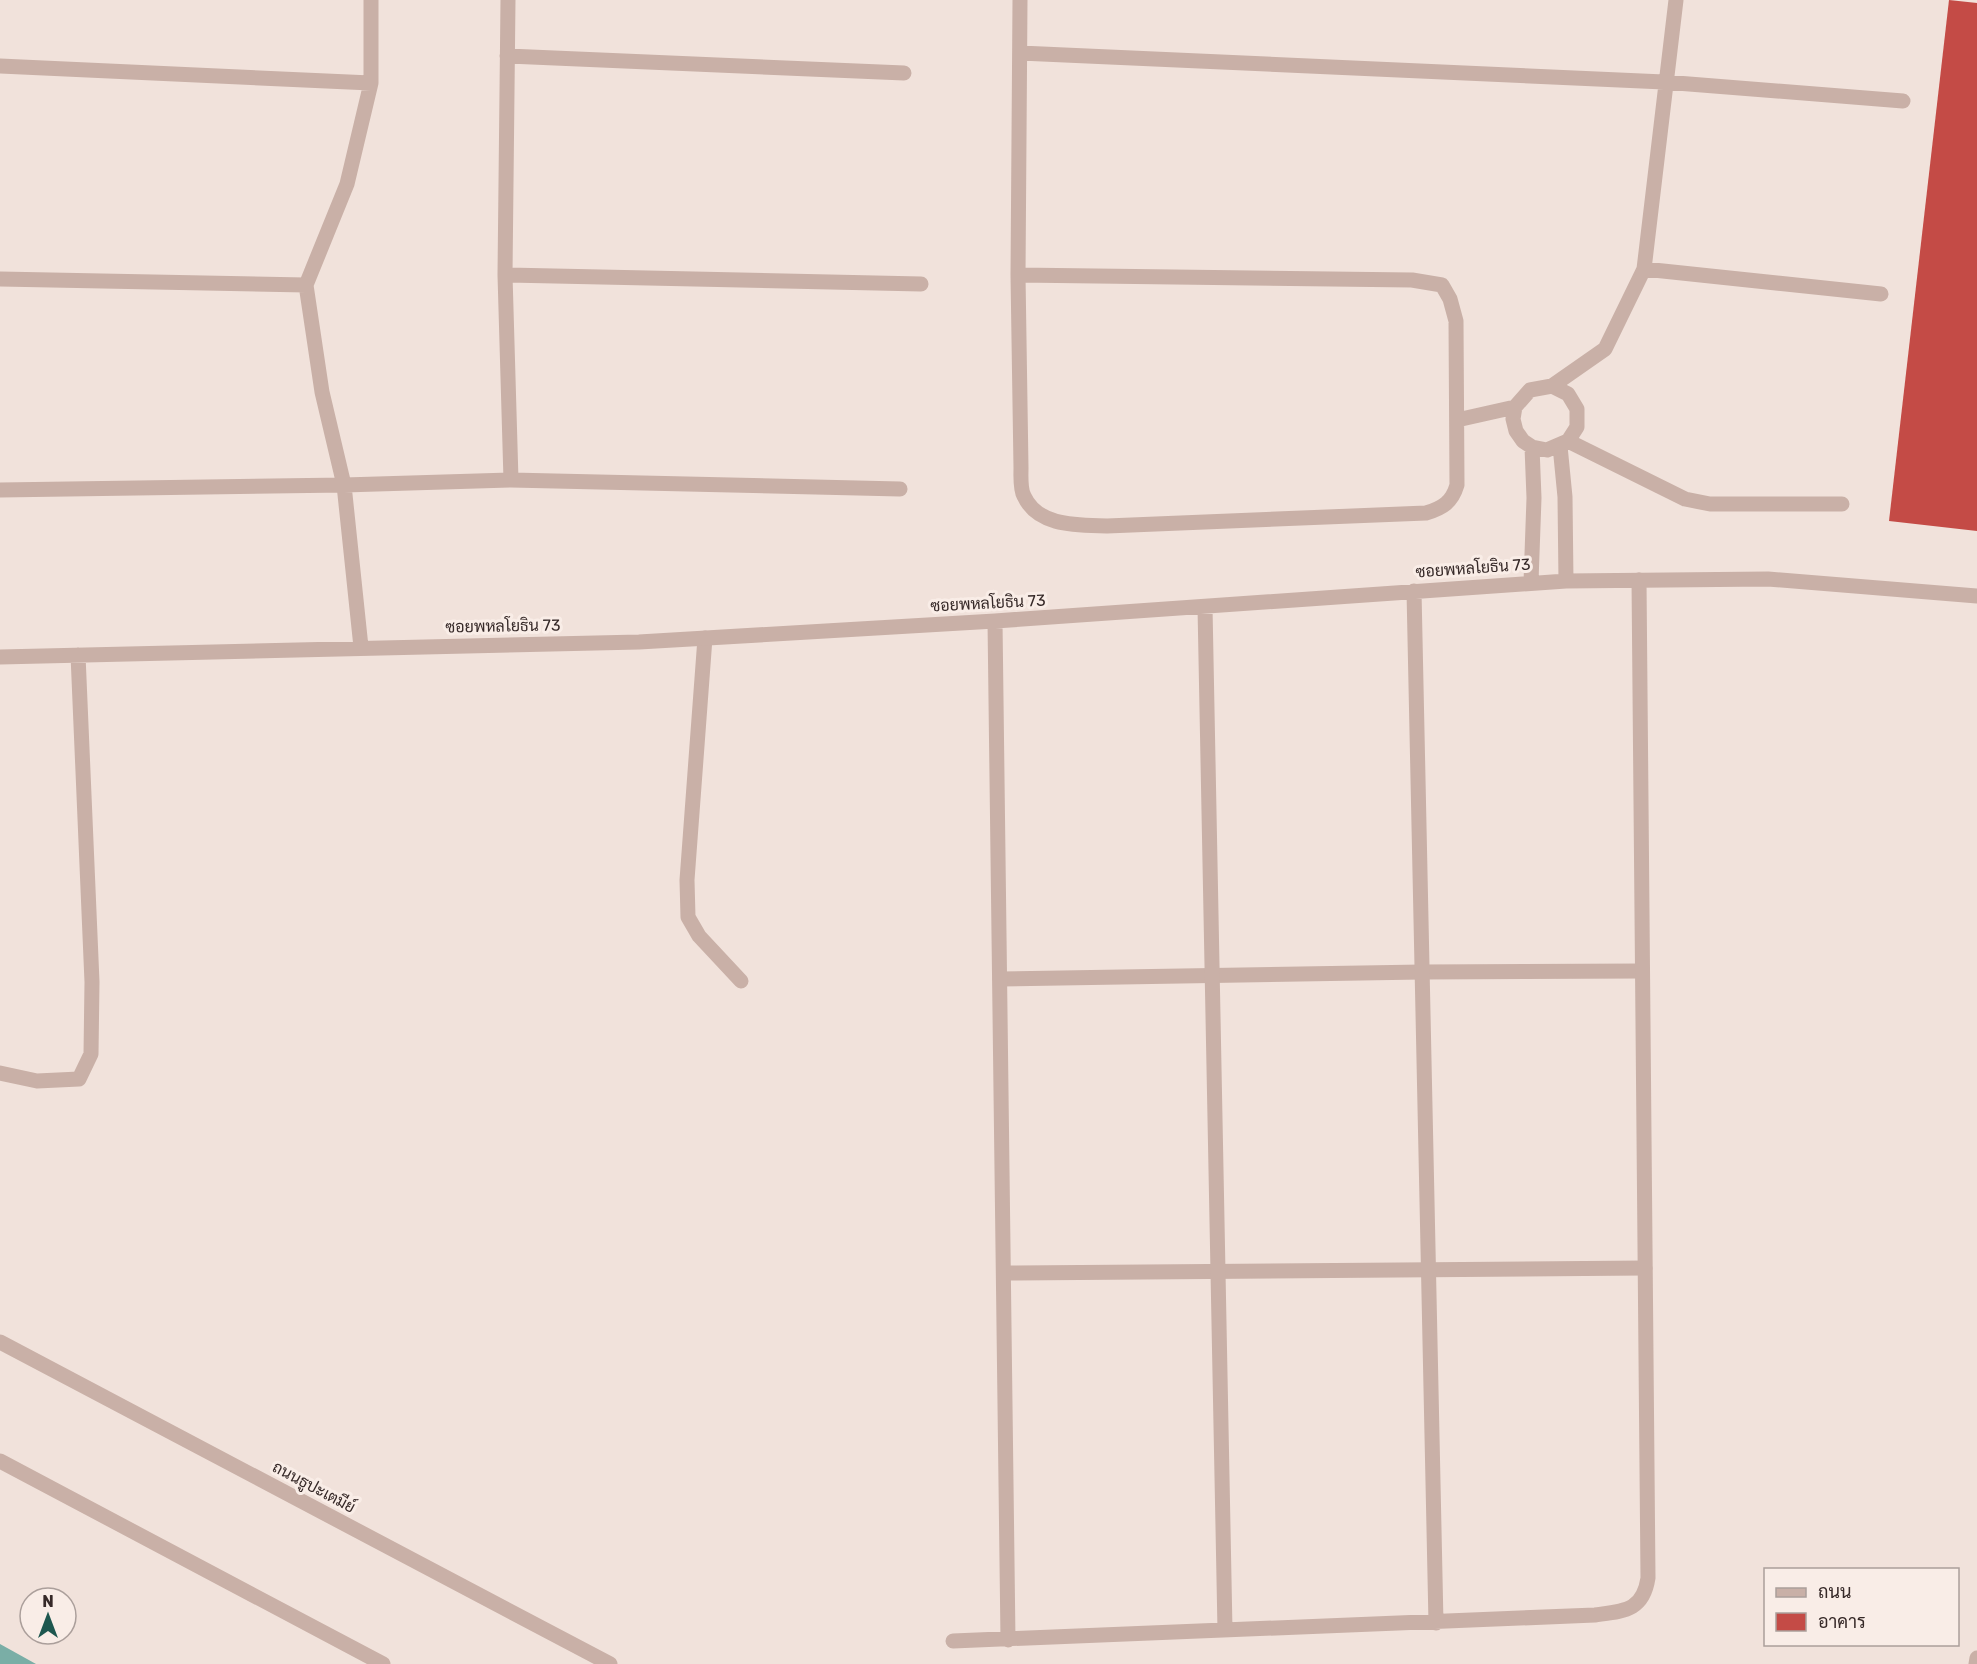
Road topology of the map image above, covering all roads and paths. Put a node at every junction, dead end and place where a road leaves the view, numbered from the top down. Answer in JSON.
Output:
{"nodes":[{"id":1,"x":371,"y":0,"type":"edge"},
{"id":2,"x":507,"y":0,"type":"edge"},
{"id":3,"x":1020,"y":0,"type":"edge"},
{"id":4,"x":1676,"y":0,"type":"edge"},
{"id":5,"x":1020,"y":53,"type":"junction"},
{"id":6,"x":507,"y":56,"type":"junction"},
{"id":7,"x":0,"y":66,"type":"edge"},
{"id":8,"x":904,"y":73,"type":"dead end"},
{"id":9,"x":1664,"y":82,"type":"junction"},
{"id":10,"x":371,"y":83,"type":"junction"},
{"id":11,"x":1903,"y":101,"type":"dead end"},
{"id":12,"x":1644,"y":269,"type":"junction"},
{"id":13,"x":506,"y":275,"type":"junction"},
{"id":14,"x":1018,"y":275,"type":"junction"},
{"id":15,"x":0,"y":279,"type":"edge"},
{"id":16,"x":921,"y":284,"type":"dead end"},
{"id":17,"x":306,"y":285,"type":"junction"},
{"id":18,"x":1881,"y":294,"type":"dead end"},
{"id":19,"x":1552,"y":386,"type":"junction"},
{"id":20,"x":1515,"y":407,"type":"junction"},
{"id":21,"x":1457,"y":420,"type":"junction"},
{"id":22,"x":1564,"y":444,"type":"junction"},
{"id":23,"x":1532,"y":447,"type":"junction"},
{"id":24,"x":511,"y":480,"type":"junction"},
{"id":25,"x":344,"y":486,"type":"junction"},
{"id":26,"x":900,"y":489,"type":"dead end"},
{"id":27,"x":0,"y":490,"type":"edge"},
{"id":28,"x":1842,"y":504,"type":"dead end"},
{"id":29,"x":1639,"y":580,"type":"junction"},
{"id":30,"x":1566,"y":581,"type":"junction"},
{"id":31,"x":1531,"y":582,"type":"junction"},
{"id":32,"x":1414,"y":591,"type":"junction"},
{"id":33,"x":1977,"y":596,"type":"edge"},
{"id":34,"x":1205,"y":607,"type":"junction"},
{"id":35,"x":995,"y":621,"type":"junction"},
{"id":36,"x":705,"y":638,"type":"junction"},
{"id":37,"x":361,"y":646,"type":"junction"},
{"id":38,"x":78,"y":655,"type":"junction"},
{"id":39,"x":0,"y":657,"type":"edge"},
{"id":40,"x":1642,"y":971,"type":"junction"},
{"id":41,"x":1422,"y":972,"type":"junction"},
{"id":42,"x":1213,"y":974,"type":"junction"},
{"id":43,"x":1000,"y":979,"type":"junction"},
{"id":44,"x":741,"y":981,"type":"dead end"},
{"id":45,"x":0,"y":1073,"type":"edge"},
{"id":46,"x":1645,"y":1269,"type":"junction"},
{"id":47,"x":1428,"y":1271,"type":"junction"},
{"id":48,"x":1219,"y":1272,"type":"junction"},
{"id":49,"x":1004,"y":1273,"type":"junction"},
{"id":50,"x":0,"y":1342,"type":"edge"},
{"id":51,"x":0,"y":1461,"type":"edge"},
{"id":52,"x":1436,"y":1623,"type":"junction"},
{"id":53,"x":1225,"y":1630,"type":"junction"},
{"id":54,"x":1008,"y":1640,"type":"junction"},
{"id":55,"x":953,"y":1641,"type":"dead end"},
{"id":56,"x":1977,"y":1658,"type":"edge"},
{"id":57,"x":383,"y":1664,"type":"edge"},
{"id":58,"x":610,"y":1664,"type":"edge"},
{"id":59,"x":1976,"y":1664,"type":"edge"}],
"edges":[{"from":1,"to":10,"type":"street"},
{"from":2,"to":6,"type":"street"},
{"from":3,"to":5,"type":"street"},
{"from":4,"to":9,"type":"street"},
{"from":5,"to":9,"type":"street"},
{"from":5,"to":14,"type":"street"},
{"from":6,"to":8,"type":"street"},
{"from":6,"to":13,"type":"street"},
{"from":7,"to":10,"type":"street"},
{"from":9,"to":11,"type":"street"},
{"from":9,"to":12,"type":"street"},
{"from":10,"to":17,"type":"street"},
{"from":12,"to":18,"type":"street"},
{"from":12,"to":19,"type":"street"},
{"from":13,"to":16,"type":"street"},
{"from":13,"to":24,"type":"street"},
{"from":14,"to":21,"type":"street"},
{"from":14,"to":21,"type":"street"},
{"from":15,"to":17,"type":"street"},
{"from":17,"to":25,"type":"street"},
{"from":19,"to":20,"type":"street"},
{"from":19,"to":22,"type":"street"},
{"from":20,"to":21,"type":"street"},
{"from":20,"to":23,"type":"street"},
{"from":22,"to":23,"type":"street"},
{"from":22,"to":28,"type":"street"},
{"from":22,"to":30,"type":"street"},
{"from":23,"to":31,"type":"street"},
{"from":24,"to":25,"type":"street"},
{"from":24,"to":26,"type":"street"},
{"from":25,"to":27,"type":"street"},
{"from":25,"to":37,"type":"street"},
{"from":29,"to":30,"type":"street","name":"ซอยพหลโยธิน 73"},
{"from":29,"to":33,"type":"street","name":"ซอยพหลโยธิน 73"},
{"from":29,"to":40,"type":"street"},
{"from":30,"to":31,"type":"street","name":"ซอยพหลโยธิน 73"},
{"from":31,"to":32,"type":"street","name":"ซอยพหลโยธิน 73"},
{"from":32,"to":34,"type":"street","name":"ซอยพหลโยธิน 73"},
{"from":32,"to":41,"type":"street"},
{"from":34,"to":35,"type":"street","name":"ซอยพหลโยธิน 73"},
{"from":34,"to":42,"type":"street"},
{"from":35,"to":36,"type":"street","name":"ซอยพหลโยธิน 73"},
{"from":35,"to":43,"type":"street"},
{"from":36,"to":37,"type":"street","name":"ซอยพหลโยธิน 73"},
{"from":36,"to":44,"type":"street"},
{"from":37,"to":38,"type":"street","name":"ซอยพหลโยธิน 73"},
{"from":38,"to":39,"type":"street","name":"ซอยพหลโยธิน 73"},
{"from":38,"to":45,"type":"street"},
{"from":40,"to":41,"type":"street"},
{"from":40,"to":46,"type":"street"},
{"from":41,"to":42,"type":"street"},
{"from":41,"to":47,"type":"street"},
{"from":42,"to":43,"type":"street"},
{"from":42,"to":48,"type":"street"},
{"from":43,"to":49,"type":"street"},
{"from":46,"to":47,"type":"street"},
{"from":46,"to":52,"type":"street"},
{"from":47,"to":48,"type":"street"},
{"from":47,"to":52,"type":"street"},
{"from":48,"to":49,"type":"street"},
{"from":48,"to":53,"type":"street"},
{"from":49,"to":54,"type":"street"},
{"from":50,"to":58,"type":"street","name":"ถนนธูปะเตมีย์"},
{"from":51,"to":57,"type":"street"},
{"from":52,"to":53,"type":"street"},
{"from":53,"to":54,"type":"street"},
{"from":54,"to":55,"type":"street"},
{"from":56,"to":59,"type":"street"}]}
